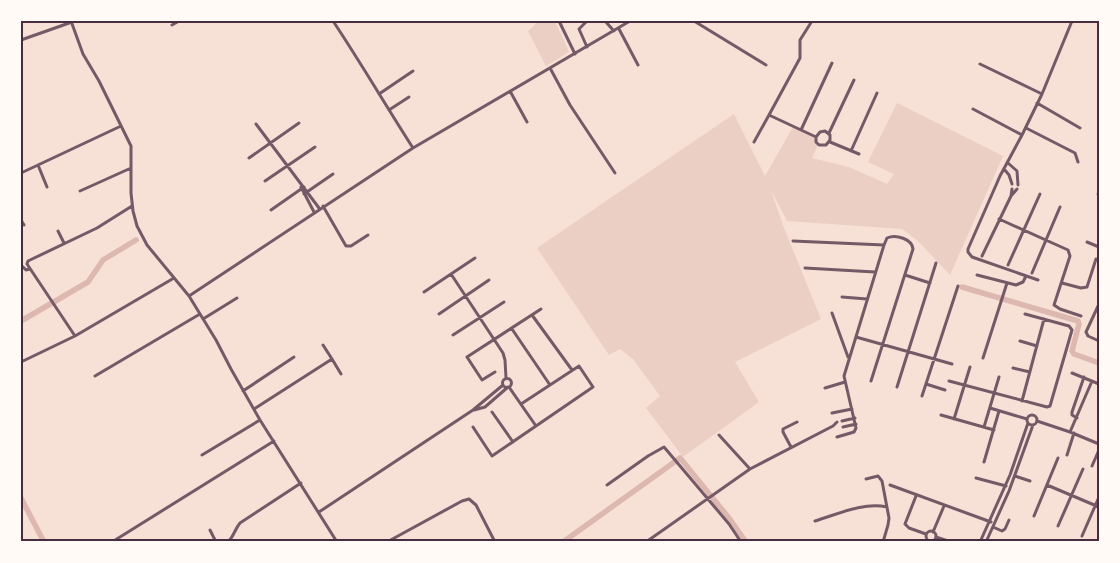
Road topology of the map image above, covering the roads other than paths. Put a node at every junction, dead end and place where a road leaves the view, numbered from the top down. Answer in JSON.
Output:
{"nodes":[{"id":1,"x":179,"y":21,"type":"edge"},
{"id":2,"x":333,"y":21,"type":"edge"},
{"id":3,"x":558,"y":21,"type":"edge"},
{"id":4,"x":587,"y":21,"type":"edge"},
{"id":5,"x":605,"y":21,"type":"edge"},
{"id":6,"x":630,"y":21,"type":"edge"},
{"id":7,"x":694,"y":21,"type":"edge"},
{"id":8,"x":812,"y":21,"type":"edge"},
{"id":9,"x":1072,"y":21,"type":"edge"},
{"id":10,"x":72,"y":22,"type":"edge"},
{"id":11,"x":172,"y":25,"type":"dead end"},
{"id":12,"x":619,"y":29,"type":"junction"},
{"id":13,"x":614,"y":31,"type":"junction"},
{"id":14,"x":21,"y":40,"type":"edge"},
{"id":15,"x":587,"y":47,"type":"junction"},
{"id":16,"x":575,"y":54,"type":"junction"},
{"id":17,"x":832,"y":63,"type":"dead end"},
{"id":18,"x":980,"y":64,"type":"dead end"},
{"id":19,"x":638,"y":65,"type":"dead end"},
{"id":20,"x":766,"y":65,"type":"dead end"},
{"id":21,"x":550,"y":68,"type":"junction"},
{"id":22,"x":413,"y":71,"type":"dead end"},
{"id":23,"x":854,"y":80,"type":"dead end"},
{"id":24,"x":510,"y":91,"type":"junction"},
{"id":25,"x":877,"y":93,"type":"dead end"},
{"id":26,"x":379,"y":94,"type":"junction"},
{"id":27,"x":1042,"y":94,"type":"junction"},
{"id":28,"x":409,"y":97,"type":"dead end"},
{"id":29,"x":1037,"y":103,"type":"junction"},
{"id":30,"x":973,"y":109,"type":"dead end"},
{"id":31,"x":389,"y":110,"type":"junction"},
{"id":32,"x":769,"y":115,"type":"junction"},
{"id":33,"x":527,"y":122,"type":"dead end"},
{"id":34,"x":298,"y":123,"type":"dead end"},
{"id":35,"x":256,"y":124,"type":"dead end"},
{"id":36,"x":121,"y":126,"type":"junction"},
{"id":37,"x":1026,"y":128,"type":"junction"},
{"id":38,"x":1080,"y":128,"type":"dead end"},
{"id":39,"x":801,"y":130,"type":"junction"},
{"id":40,"x":829,"y":133,"type":"junction"},
{"id":41,"x":1022,"y":136,"type":"junction"},
{"id":42,"x":816,"y":137,"type":"junction"},
{"id":43,"x":754,"y":142,"type":"dead end"},
{"id":44,"x":830,"y":142,"type":"junction"},
{"id":45,"x":270,"y":143,"type":"junction"},
{"id":46,"x":315,"y":147,"type":"dead end"},
{"id":47,"x":413,"y":148,"type":"junction"},
{"id":48,"x":851,"y":150,"type":"junction"},
{"id":49,"x":859,"y":154,"type":"dead end"},
{"id":50,"x":249,"y":158,"type":"dead end"},
{"id":51,"x":1078,"y":162,"type":"dead end"},
{"id":52,"x":1008,"y":163,"type":"junction"},
{"id":53,"x":38,"y":165,"type":"junction"},
{"id":54,"x":287,"y":166,"type":"junction"},
{"id":55,"x":131,"y":168,"type":"junction"},
{"id":56,"x":1004,"y":169,"type":"junction"},
{"id":57,"x":21,"y":173,"type":"edge"},
{"id":58,"x":615,"y":173,"type":"dead end"},
{"id":59,"x":333,"y":174,"type":"dead end"},
{"id":60,"x":1018,"y":178,"type":"junction"},
{"id":61,"x":1012,"y":179,"type":"junction"},
{"id":62,"x":264,"y":181,"type":"dead end"},
{"id":63,"x":47,"y":186,"type":"dead end"},
{"id":64,"x":302,"y":188,"type":"junction"},
{"id":65,"x":80,"y":191,"type":"dead end"},
{"id":66,"x":306,"y":193,"type":"junction"},
{"id":67,"x":1040,"y":194,"type":"dead end"},
{"id":68,"x":1011,"y":196,"type":"junction"},
{"id":69,"x":132,"y":206,"type":"junction"},
{"id":70,"x":323,"y":206,"type":"junction"},
{"id":71,"x":1060,"y":207,"type":"dead end"},
{"id":72,"x":319,"y":208,"type":"junction"},
{"id":73,"x":271,"y":210,"type":"dead end"},
{"id":74,"x":314,"y":212,"type":"junction"},
{"id":75,"x":1000,"y":219,"type":"junction"},
{"id":76,"x":21,"y":220,"type":"edge"},
{"id":77,"x":24,"y":225,"type":"dead end"},
{"id":78,"x":1024,"y":229,"type":"junction"},
{"id":79,"x":58,"y":231,"type":"dead end"},
{"id":80,"x":368,"y":235,"type":"dead end"},
{"id":81,"x":1046,"y":239,"type":"junction"},
{"id":82,"x":793,"y":241,"type":"dead end"},
{"id":83,"x":1087,"y":242,"type":"dead end"},
{"id":84,"x":64,"y":243,"type":"junction"},
{"id":85,"x":884,"y":245,"type":"junction"},
{"id":86,"x":1099,"y":247,"type":"edge"},
{"id":87,"x":982,"y":256,"type":"dead end"},
{"id":88,"x":475,"y":258,"type":"dead end"},
{"id":89,"x":1096,"y":259,"type":"dead end"},
{"id":90,"x":936,"y":264,"type":"dead end"},
{"id":91,"x":21,"y":265,"type":"edge"},
{"id":92,"x":1008,"y":265,"type":"dead end"},
{"id":93,"x":30,"y":268,"type":"junction"},
{"id":94,"x":805,"y":268,"type":"dead end"},
{"id":95,"x":875,"y":272,"type":"junction"},
{"id":96,"x":1032,"y":273,"type":"dead end"},
{"id":97,"x":451,"y":274,"type":"junction"},
{"id":98,"x":905,"y":275,"type":"junction"},
{"id":99,"x":977,"y":275,"type":"dead end"},
{"id":100,"x":1026,"y":276,"type":"junction"},
{"id":101,"x":174,"y":278,"type":"junction"},
{"id":102,"x":489,"y":280,"type":"dead end"},
{"id":103,"x":1038,"y":280,"type":"dead end"},
{"id":104,"x":930,"y":283,"type":"junction"},
{"id":105,"x":1006,"y":283,"type":"junction"},
{"id":106,"x":1062,"y":283,"type":"junction"},
{"id":107,"x":958,"y":286,"type":"dead end"},
{"id":108,"x":424,"y":292,"type":"dead end"},
{"id":109,"x":189,"y":296,"type":"junction"},
{"id":110,"x":466,"y":296,"type":"junction"},
{"id":111,"x":842,"y":297,"type":"dead end"},
{"id":112,"x":237,"y":298,"type":"dead end"},
{"id":113,"x":867,"y":298,"type":"junction"},
{"id":114,"x":504,"y":302,"type":"dead end"},
{"id":115,"x":1099,"y":304,"type":"edge"},
{"id":116,"x":541,"y":309,"type":"dead end"},
{"id":117,"x":832,"y":313,"type":"dead end"},
{"id":118,"x":200,"y":314,"type":"junction"},
{"id":119,"x":439,"y":314,"type":"dead end"},
{"id":120,"x":1025,"y":314,"type":"dead end"},
{"id":121,"x":532,"y":315,"type":"junction"},
{"id":122,"x":1081,"y":316,"type":"dead end"},
{"id":123,"x":480,"y":318,"type":"junction"},
{"id":124,"x":203,"y":319,"type":"junction"},
{"id":125,"x":1044,"y":319,"type":"junction"},
{"id":126,"x":512,"y":329,"type":"junction"},
{"id":127,"x":75,"y":336,"type":"junction"},
{"id":128,"x":453,"y":336,"type":"dead end"},
{"id":129,"x":856,"y":337,"type":"junction"},
{"id":130,"x":494,"y":339,"type":"junction"},
{"id":131,"x":1020,"y":341,"type":"dead end"},
{"id":132,"x":1099,"y":341,"type":"edge"},
{"id":133,"x":324,"y":344,"type":"dead end"},
{"id":134,"x":882,"y":345,"type":"junction"},
{"id":135,"x":1037,"y":346,"type":"junction"},
{"id":136,"x":908,"y":353,"type":"junction"},
{"id":137,"x":294,"y":357,"type":"dead end"},
{"id":138,"x":983,"y":358,"type":"dead end"},
{"id":139,"x":332,"y":359,"type":"junction"},
{"id":140,"x":849,"y":359,"type":"junction"},
{"id":141,"x":934,"y":360,"type":"junction"},
{"id":142,"x":21,"y":362,"type":"edge"},
{"id":143,"x":952,"y":364,"type":"dead end"},
{"id":144,"x":970,"y":367,"type":"dead end"},
{"id":145,"x":1013,"y":368,"type":"dead end"},
{"id":146,"x":572,"y":370,"type":"junction"},
{"id":147,"x":495,"y":372,"type":"dead end"},
{"id":148,"x":1030,"y":372,"type":"junction"},
{"id":149,"x":1072,"y":373,"type":"dead end"},
{"id":150,"x":341,"y":374,"type":"dead end"},
{"id":151,"x":96,"y":376,"type":"dead end"},
{"id":152,"x":999,"y":377,"type":"dead end"},
{"id":153,"x":506,"y":378,"type":"junction"},
{"id":154,"x":1084,"y":378,"type":"junction"},
{"id":155,"x":949,"y":380,"type":"dead end"},
{"id":156,"x":871,"y":381,"type":"dead end"},
{"id":157,"x":1092,"y":381,"type":"junction"},
{"id":158,"x":845,"y":382,"type":"junction"},
{"id":159,"x":926,"y":384,"type":"junction"},
{"id":160,"x":1099,"y":384,"type":"edge"},
{"id":161,"x":503,"y":385,"type":"junction"},
{"id":162,"x":550,"y":385,"type":"junction"},
{"id":163,"x":965,"y":385,"type":"junction"},
{"id":164,"x":508,"y":387,"type":"junction"},
{"id":165,"x":897,"y":387,"type":"dead end"},
{"id":166,"x":824,"y":388,"type":"dead end"},
{"id":167,"x":944,"y":390,"type":"dead end"},
{"id":168,"x":243,"y":391,"type":"junction"},
{"id":169,"x":994,"y":394,"type":"junction"},
{"id":170,"x":922,"y":396,"type":"dead end"},
{"id":171,"x":1022,"y":401,"type":"junction"},
{"id":172,"x":521,"y":404,"type":"junction"},
{"id":173,"x":990,"y":408,"type":"junction"},
{"id":174,"x":254,"y":409,"type":"junction"},
{"id":175,"x":852,"y":409,"type":"junction"},
{"id":176,"x":473,"y":410,"type":"junction"},
{"id":177,"x":999,"y":411,"type":"junction"},
{"id":178,"x":492,"y":412,"type":"dead end"},
{"id":179,"x":832,"y":414,"type":"dead end"},
{"id":180,"x":941,"y":415,"type":"dead end"},
{"id":181,"x":855,"y":418,"type":"junction"},
{"id":182,"x":1077,"y":418,"type":"junction"},
{"id":183,"x":954,"y":419,"type":"junction"},
{"id":184,"x":260,"y":420,"type":"junction"},
{"id":185,"x":842,"y":421,"type":"dead end"},
{"id":186,"x":1027,"y":421,"type":"junction"},
{"id":187,"x":1036,"y":421,"type":"junction"},
{"id":188,"x":797,"y":422,"type":"dead end"},
{"id":189,"x":837,"y":422,"type":"dead end"},
{"id":190,"x":856,"y":424,"type":"junction"},
{"id":191,"x":1032,"y":425,"type":"junction"},
{"id":192,"x":536,"y":426,"type":"junction"},
{"id":193,"x":833,"y":426,"type":"junction"},
{"id":194,"x":473,"y":427,"type":"dead end"},
{"id":195,"x":843,"y":427,"type":"dead end"},
{"id":196,"x":984,"y":427,"type":"junction"},
{"id":197,"x":838,"y":428,"type":"dead end"},
{"id":198,"x":994,"y":430,"type":"junction"},
{"id":199,"x":1072,"y":433,"type":"junction"},
{"id":200,"x":719,"y":435,"type":"dead end"},
{"id":201,"x":838,"y":437,"type":"dead end"},
{"id":202,"x":274,"y":441,"type":"junction"},
{"id":203,"x":513,"y":442,"type":"junction"},
{"id":204,"x":1098,"y":442,"type":"edge"},
{"id":205,"x":791,"y":447,"type":"junction"},
{"id":206,"x":1099,"y":450,"type":"edge"},
{"id":207,"x":202,"y":454,"type":"dead end"},
{"id":208,"x":1067,"y":455,"type":"dead end"},
{"id":209,"x":1058,"y":458,"type":"dead end"},
{"id":210,"x":984,"y":462,"type":"dead end"},
{"id":211,"x":1092,"y":466,"type":"dead end"},
{"id":212,"x":750,"y":469,"type":"junction"},
{"id":213,"x":1083,"y":469,"type":"dead end"},
{"id":214,"x":1015,"y":476,"type":"junction"},
{"id":215,"x":976,"y":478,"type":"dead end"},
{"id":216,"x":866,"y":479,"type":"dead end"},
{"id":217,"x":1030,"y":481,"type":"dead end"},
{"id":218,"x":302,"y":483,"type":"junction"},
{"id":219,"x":607,"y":485,"type":"dead end"},
{"id":220,"x":1048,"y":485,"type":"junction"},
{"id":221,"x":890,"y":486,"type":"dead end"},
{"id":222,"x":1005,"y":486,"type":"junction"},
{"id":223,"x":1010,"y":487,"type":"junction"},
{"id":224,"x":1071,"y":495,"type":"junction"},
{"id":225,"x":916,"y":496,"type":"junction"},
{"id":226,"x":711,"y":497,"type":"junction"},
{"id":227,"x":1099,"y":497,"type":"edge"},
{"id":228,"x":944,"y":506,"type":"junction"},
{"id":229,"x":1097,"y":506,"type":"edge"},
{"id":230,"x":887,"y":507,"type":"junction"},
{"id":231,"x":319,"y":512,"type":"junction"},
{"id":232,"x":1034,"y":516,"type":"dead end"},
{"id":233,"x":1009,"y":520,"type":"dead end"},
{"id":234,"x":815,"y":521,"type":"dead end"},
{"id":235,"x":989,"y":522,"type":"junction"},
{"id":236,"x":993,"y":525,"type":"junction"},
{"id":237,"x":1058,"y":526,"type":"dead end"},
{"id":238,"x":210,"y":530,"type":"dead end"},
{"id":239,"x":933,"y":532,"type":"junction"},
{"id":240,"x":926,"y":534,"type":"junction"},
{"id":241,"x":1082,"y":536,"type":"dead end"},
{"id":242,"x":936,"y":537,"type":"junction"},
{"id":243,"x":653,"y":540,"type":"edge"},
{"id":244,"x":928,"y":541,"type":"edge"},
{"id":245,"x":112,"y":542,"type":"edge"},
{"id":246,"x":216,"y":542,"type":"edge"},
{"id":247,"x":228,"y":542,"type":"edge"},
{"id":248,"x":337,"y":542,"type":"edge"},
{"id":249,"x":387,"y":542,"type":"edge"},
{"id":250,"x":495,"y":542,"type":"edge"},
{"id":251,"x":646,"y":542,"type":"edge"},
{"id":252,"x":741,"y":542,"type":"edge"},
{"id":253,"x":883,"y":542,"type":"edge"},
{"id":254,"x":952,"y":542,"type":"edge"},
{"id":255,"x":980,"y":542,"type":"edge"},
{"id":256,"x":986,"y":542,"type":"edge"}],
"edges":[{"from":1,"to":11,"type":"street"},
{"from":2,"to":26,"type":"street"},
{"from":3,"to":16,"type":"street"},
{"from":4,"to":15,"type":"street"},
{"from":5,"to":13,"type":"street"},
{"from":6,"to":12,"type":"street"},
{"from":7,"to":20,"type":"street"},
{"from":8,"to":32,"type":"street"},
{"from":9,"to":27,"type":"street"},
{"from":10,"to":14,"type":"street"},
{"from":10,"to":36,"type":"street"},
{"from":12,"to":13,"type":"street"},
{"from":12,"to":19,"type":"street"},
{"from":13,"to":15,"type":"street"},
{"from":15,"to":16,"type":"street"},
{"from":16,"to":21,"type":"street"},
{"from":17,"to":39,"type":"street"},
{"from":18,"to":27,"type":"street"},
{"from":21,"to":24,"type":"street"},
{"from":21,"to":58,"type":"street"},
{"from":22,"to":26,"type":"street"},
{"from":23,"to":40,"type":"street"},
{"from":24,"to":33,"type":"street"},
{"from":24,"to":47,"type":"street"},
{"from":25,"to":48,"type":"street"},
{"from":26,"to":31,"type":"street"},
{"from":27,"to":29,"type":"street"},
{"from":28,"to":31,"type":"street"},
{"from":29,"to":37,"type":"street"},
{"from":29,"to":38,"type":"street"},
{"from":30,"to":41,"type":"street"},
{"from":31,"to":47,"type":"street"},
{"from":32,"to":39,"type":"street"},
{"from":32,"to":43,"type":"street"},
{"from":34,"to":45,"type":"street"},
{"from":35,"to":45,"type":"street"},
{"from":36,"to":53,"type":"street"},
{"from":36,"to":55,"type":"street"},
{"from":37,"to":41,"type":"street"},
{"from":37,"to":51,"type":"street"},
{"from":39,"to":42,"type":"street"},
{"from":40,"to":42,"type":"street"},
{"from":40,"to":44,"type":"street"},
{"from":41,"to":52,"type":"street"},
{"from":42,"to":44,"type":"street"},
{"from":44,"to":48,"type":"street"},
{"from":45,"to":50,"type":"street"},
{"from":45,"to":54,"type":"street"},
{"from":46,"to":54,"type":"street"},
{"from":47,"to":70,"type":"street"},
{"from":48,"to":49,"type":"street"},
{"from":52,"to":56,"type":"street"},
{"from":52,"to":60,"type":"street"},
{"from":53,"to":57,"type":"street"},
{"from":53,"to":63,"type":"street"},
{"from":54,"to":62,"type":"street"},
{"from":54,"to":64,"type":"street"},
{"from":55,"to":65,"type":"street"},
{"from":55,"to":69,"type":"street"},
{"from":56,"to":61,"type":"street"},
{"from":56,"to":100,"type":"street"},
{"from":59,"to":66,"type":"street"},
{"from":60,"to":61,"type":"street"},
{"from":60,"to":68,"type":"street"},
{"from":61,"to":68,"type":"street"},
{"from":64,"to":66,"type":"street"},
{"from":64,"to":73,"type":"street"},
{"from":66,"to":72,"type":"street"},
{"from":66,"to":74,"type":"street"},
{"from":67,"to":78,"type":"street"},
{"from":68,"to":75,"type":"street"},
{"from":69,"to":84,"type":"street"},
{"from":69,"to":101,"type":"street"},
{"from":70,"to":72,"type":"street"},
{"from":70,"to":80,"type":"street"},
{"from":71,"to":81,"type":"street"},
{"from":72,"to":74,"type":"street"},
{"from":74,"to":109,"type":"street"},
{"from":75,"to":78,"type":"street"},
{"from":75,"to":87,"type":"street"},
{"from":76,"to":77,"type":"street"},
{"from":78,"to":81,"type":"street"},
{"from":78,"to":92,"type":"street"},
{"from":79,"to":84,"type":"street"},
{"from":81,"to":96,"type":"street"},
{"from":81,"to":106,"type":"street"},
{"from":82,"to":85,"type":"street"},
{"from":83,"to":86,"type":"street"},
{"from":84,"to":93,"type":"street"},
{"from":85,"to":95,"type":"street"},
{"from":85,"to":98,"type":"street"},
{"from":88,"to":97,"type":"street"},
{"from":89,"to":106,"type":"street"},
{"from":90,"to":104,"type":"street"},
{"from":91,"to":93,"type":"street"},
{"from":93,"to":127,"type":"street"},
{"from":94,"to":95,"type":"street"},
{"from":95,"to":113,"type":"street"},
{"from":97,"to":108,"type":"street"},
{"from":97,"to":110,"type":"street"},
{"from":98,"to":104,"type":"street"},
{"from":98,"to":134,"type":"street"},
{"from":99,"to":105,"type":"street"},
{"from":100,"to":103,"type":"street"},
{"from":100,"to":105,"type":"street"},
{"from":101,"to":109,"type":"street"},
{"from":101,"to":127,"type":"street"},
{"from":102,"to":110,"type":"street"},
{"from":104,"to":136,"type":"street"},
{"from":105,"to":138,"type":"street"},
{"from":106,"to":122,"type":"street"},
{"from":107,"to":141,"type":"street"},
{"from":109,"to":118,"type":"street"},
{"from":110,"to":119,"type":"street"},
{"from":110,"to":123,"type":"street"},
{"from":111,"to":113,"type":"street"},
{"from":112,"to":124,"type":"street"},
{"from":113,"to":129,"type":"street"},
{"from":114,"to":123,"type":"street"},
{"from":115,"to":132,"type":"street"},
{"from":116,"to":121,"type":"street"},
{"from":117,"to":140,"type":"street"},
{"from":118,"to":124,"type":"street"},
{"from":118,"to":151,"type":"street"},
{"from":120,"to":125,"type":"street"},
{"from":121,"to":126,"type":"street"},
{"from":121,"to":146,"type":"street"},
{"from":123,"to":128,"type":"street"},
{"from":123,"to":130,"type":"street"},
{"from":124,"to":168,"type":"street"},
{"from":125,"to":135,"type":"street"},
{"from":125,"to":171,"type":"street"},
{"from":126,"to":130,"type":"street"},
{"from":126,"to":162,"type":"street"},
{"from":127,"to":142,"type":"street"},
{"from":129,"to":134,"type":"street"},
{"from":129,"to":140,"type":"street"},
{"from":130,"to":147,"type":"street"},
{"from":130,"to":153,"type":"street"},
{"from":131,"to":135,"type":"street"},
{"from":133,"to":139,"type":"street"},
{"from":134,"to":136,"type":"street"},
{"from":134,"to":156,"type":"street"},
{"from":135,"to":148,"type":"street"},
{"from":136,"to":141,"type":"street"},
{"from":136,"to":165,"type":"street"},
{"from":137,"to":168,"type":"street"},
{"from":139,"to":150,"type":"street"},
{"from":139,"to":174,"type":"street"},
{"from":140,"to":158,"type":"street"},
{"from":141,"to":143,"type":"street"},
{"from":141,"to":159,"type":"street"},
{"from":144,"to":163,"type":"street"},
{"from":145,"to":148,"type":"street"},
{"from":146,"to":162,"type":"street"},
{"from":146,"to":192,"type":"street"},
{"from":148,"to":171,"type":"street"},
{"from":149,"to":154,"type":"street"},
{"from":152,"to":169,"type":"street"},
{"from":153,"to":161,"type":"street"},
{"from":153,"to":164,"type":"street"},
{"from":154,"to":157,"type":"street"},
{"from":154,"to":182,"type":"street"},
{"from":155,"to":163,"type":"street"},
{"from":157,"to":160,"type":"street"},
{"from":157,"to":182,"type":"street"},
{"from":158,"to":166,"type":"street"},
{"from":158,"to":175,"type":"street"},
{"from":159,"to":167,"type":"street"},
{"from":159,"to":170,"type":"street"},
{"from":161,"to":164,"type":"street"},
{"from":161,"to":176,"type":"street"},
{"from":162,"to":172,"type":"street"},
{"from":163,"to":169,"type":"street"},
{"from":163,"to":183,"type":"street"},
{"from":164,"to":172,"type":"street"},
{"from":164,"to":176,"type":"street"},
{"from":168,"to":174,"type":"street"},
{"from":169,"to":171,"type":"street"},
{"from":169,"to":173,"type":"street"},
{"from":172,"to":192,"type":"street"},
{"from":173,"to":177,"type":"street"},
{"from":173,"to":196,"type":"street"},
{"from":174,"to":184,"type":"street"},
{"from":175,"to":179,"type":"street"},
{"from":175,"to":181,"type":"street"},
{"from":176,"to":231,"type":"street"},
{"from":177,"to":186,"type":"street"},
{"from":177,"to":198,"type":"street"},
{"from":178,"to":203,"type":"street"},
{"from":180,"to":183,"type":"street"},
{"from":181,"to":185,"type":"street"},
{"from":181,"to":190,"type":"street"},
{"from":182,"to":199,"type":"street"},
{"from":183,"to":196,"type":"street"},
{"from":184,"to":202,"type":"street"},
{"from":184,"to":207,"type":"street"},
{"from":186,"to":187,"type":"street"},
{"from":186,"to":191,"type":"street"},
{"from":186,"to":222,"type":"street"},
{"from":187,"to":191,"type":"street"},
{"from":187,"to":199,"type":"street"},
{"from":188,"to":205,"type":"street"},
{"from":189,"to":193,"type":"street"},
{"from":190,"to":195,"type":"street"},
{"from":190,"to":201,"type":"street"},
{"from":191,"to":214,"type":"street"},
{"from":192,"to":203,"type":"street"},
{"from":193,"to":197,"type":"street"},
{"from":193,"to":205,"type":"street"},
{"from":194,"to":203,"type":"street"},
{"from":196,"to":198,"type":"street"},
{"from":198,"to":210,"type":"street"},
{"from":199,"to":204,"type":"street"},
{"from":199,"to":208,"type":"street"},
{"from":200,"to":212,"type":"street"},
{"from":202,"to":218,"type":"street"},
{"from":202,"to":245,"type":"street"},
{"from":205,"to":212,"type":"street"},
{"from":206,"to":211,"type":"street"},
{"from":209,"to":220,"type":"street"},
{"from":212,"to":226,"type":"street"},
{"from":213,"to":224,"type":"street"},
{"from":214,"to":217,"type":"street"},
{"from":214,"to":223,"type":"street"},
{"from":215,"to":222,"type":"street"},
{"from":216,"to":230,"type":"street"},
{"from":218,"to":231,"type":"street"},
{"from":218,"to":247,"type":"street"},
{"from":219,"to":226,"type":"street"},
{"from":220,"to":224,"type":"street"},
{"from":220,"to":232,"type":"street"},
{"from":221,"to":225,"type":"street"},
{"from":222,"to":223,"type":"street"},
{"from":222,"to":235,"type":"street"},
{"from":223,"to":236,"type":"street"},
{"from":224,"to":229,"type":"street"},
{"from":224,"to":237,"type":"street"},
{"from":225,"to":228,"type":"street"},
{"from":225,"to":240,"type":"street"},
{"from":226,"to":243,"type":"street"},
{"from":226,"to":252,"type":"street"},
{"from":227,"to":229,"type":"street"},
{"from":228,"to":235,"type":"street"},
{"from":228,"to":239,"type":"street"},
{"from":229,"to":241,"type":"street"},
{"from":230,"to":234,"type":"street"},
{"from":230,"to":253,"type":"street"},
{"from":231,"to":248,"type":"street"},
{"from":233,"to":236,"type":"street"},
{"from":235,"to":236,"type":"street"},
{"from":235,"to":255,"type":"street"},
{"from":236,"to":256,"type":"street"},
{"from":238,"to":246,"type":"street"},
{"from":239,"to":240,"type":"street"},
{"from":239,"to":242,"type":"street"},
{"from":240,"to":244,"type":"street"},
{"from":242,"to":244,"type":"street"},
{"from":242,"to":254,"type":"street"},
{"from":243,"to":251,"type":"street"},
{"from":249,"to":250,"type":"street"}]}
